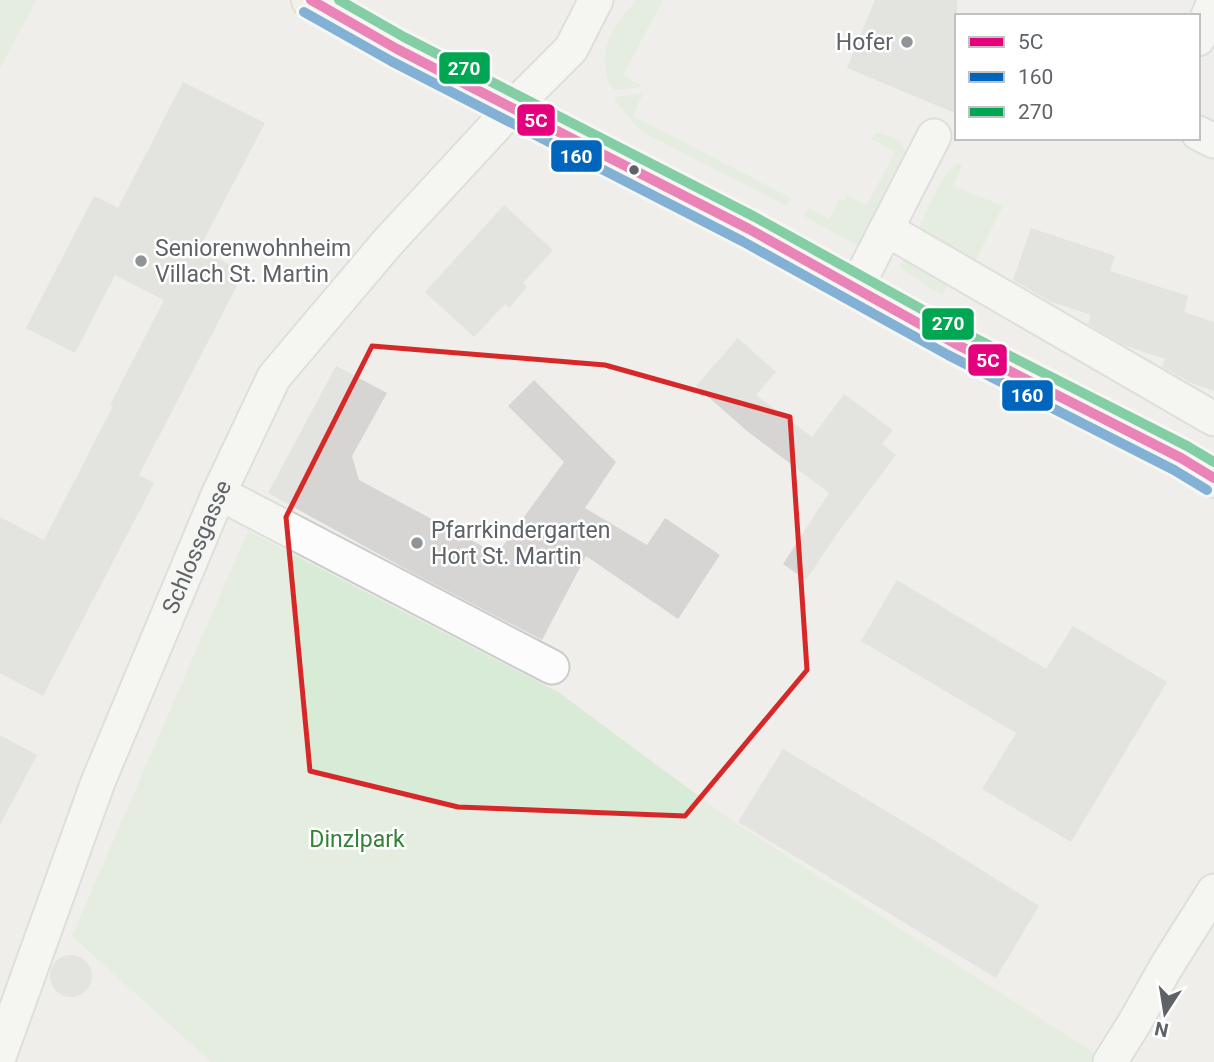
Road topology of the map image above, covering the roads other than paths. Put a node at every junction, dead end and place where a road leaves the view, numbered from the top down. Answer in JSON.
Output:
{"nodes":[{"id":1,"x":311,"y":0,"type":"edge"},
{"id":2,"x":596,"y":0,"type":"edge"},
{"id":3,"x":1214,"y":2,"type":"edge"},
{"id":4,"x":1200,"y":34,"type":"edge"},
{"id":5,"x":512,"y":108,"type":"junction"},
{"id":6,"x":934,"y":136,"type":"dead end"},
{"id":7,"x":886,"y":229,"type":"junction"},
{"id":8,"x":856,"y":288,"type":"junction"},
{"id":9,"x":1214,"y":419,"type":"edge"},
{"id":10,"x":1214,"y":478,"type":"edge"},
{"id":11,"x":219,"y":493,"type":"junction"},
{"id":12,"x":552,"y":667,"type":"dead end"},
{"id":13,"x":1214,"y":891,"type":"edge"},
{"id":14,"x":2,"y":1040,"type":"edge"},
{"id":15,"x":1110,"y":1062,"type":"edge"}],
"edges":[{"from":1,"to":5,"type":"main road"},
{"from":2,"to":5,"type":"street","name":"Schlossgasse"},
{"from":3,"to":4,"type":"street"},
{"from":5,"to":8,"type":"main road"},
{"from":5,"to":11,"type":"street","name":"Schlossgasse"},
{"from":6,"to":7,"type":"street"},
{"from":7,"to":8,"type":"street"},
{"from":7,"to":9,"type":"street"},
{"from":8,"to":10,"type":"main road"},
{"from":11,"to":12,"type":"street"},
{"from":11,"to":14,"type":"street","name":"Schlossgasse"},
{"from":13,"to":15,"type":"street"}]}
